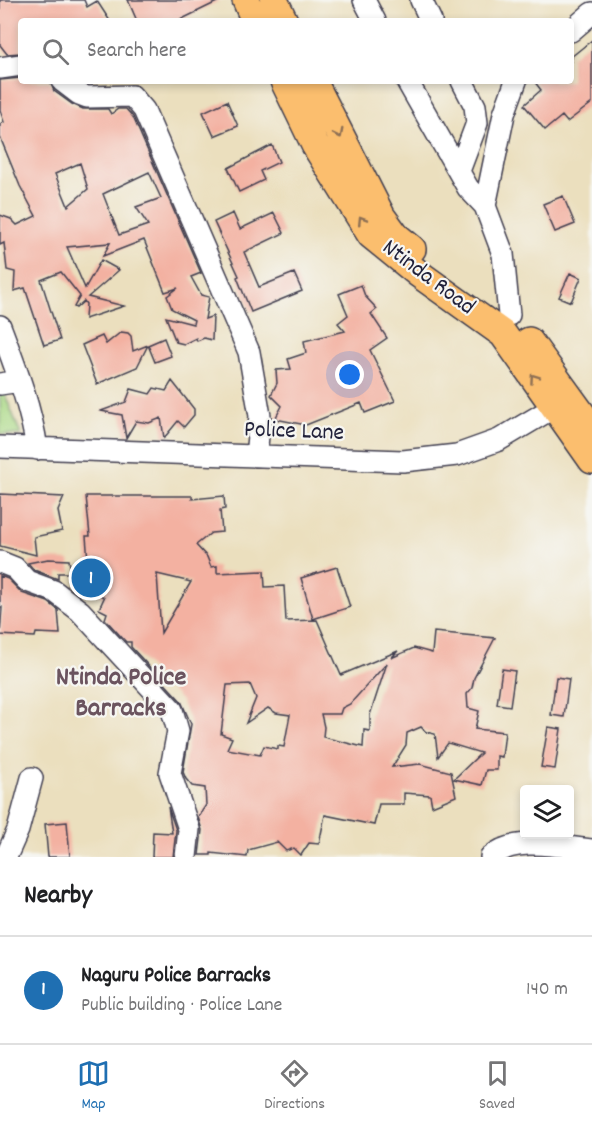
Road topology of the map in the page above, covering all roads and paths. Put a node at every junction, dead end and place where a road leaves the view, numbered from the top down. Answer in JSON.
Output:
{"nodes":[{"id":1,"x":246,"y":0,"type":"edge"},
{"id":2,"x":274,"y":0,"type":"edge"},
{"id":3,"x":364,"y":0,"type":"edge"},
{"id":4,"x":421,"y":0,"type":"edge"},
{"id":5,"x":592,"y":13,"type":"edge"},
{"id":6,"x":254,"y":18,"type":"edge"},
{"id":7,"x":283,"y":18,"type":"edge"},
{"id":8,"x":373,"y":18,"type":"edge"},
{"id":9,"x":430,"y":18,"type":"edge"},
{"id":10,"x":574,"y":28,"type":"edge"},
{"id":11,"x":18,"y":65,"type":"edge"},
{"id":12,"x":0,"y":68,"type":"edge"},
{"id":13,"x":66,"y":84,"type":"edge"},
{"id":14,"x":285,"y":84,"type":"edge"},
{"id":15,"x":315,"y":84,"type":"edge"},
{"id":16,"x":409,"y":84,"type":"edge"},
{"id":17,"x":464,"y":84,"type":"edge"},
{"id":18,"x":515,"y":84,"type":"edge"},
{"id":19,"x":459,"y":171,"type":"junction"},
{"id":20,"x":485,"y":206,"type":"junction"},
{"id":21,"x":509,"y":315,"type":"junction"},
{"id":22,"x":0,"y":326,"type":"edge"},
{"id":23,"x":10,"y":383,"type":"edge"},
{"id":24,"x":562,"y":402,"type":"junction"},
{"id":25,"x":592,"y":428,"type":"edge"},
{"id":26,"x":0,"y":447,"type":"edge"},
{"id":27,"x":37,"y":449,"type":"junction"},
{"id":28,"x":256,"y":456,"type":"junction"},
{"id":29,"x":592,"y":460,"type":"edge"},
{"id":30,"x":0,"y":562,"type":"edge"},
{"id":31,"x":32,"y":778,"type":"dead end"},
{"id":32,"x":592,"y":850,"type":"edge"},
{"id":33,"x":6,"y":857,"type":"edge"},
{"id":34,"x":186,"y":857,"type":"edge"},
{"id":35,"x":491,"y":857,"type":"edge"}],
"edges":[{"from":1,"to":6,"type":"main road"},
{"from":2,"to":7,"type":"main road"},
{"from":3,"to":8,"type":"street"},
{"from":4,"to":9,"type":"street"},
{"from":5,"to":10,"type":"street"},
{"from":11,"to":12,"type":"street"},
{"from":13,"to":28,"type":"street"},
{"from":24,"to":14,"type":"main road","name":"Ntinda Road","one_way":true},
{"from":15,"to":21,"type":"main road","name":"Ntinda Road","one_way":true},
{"from":16,"to":19,"type":"street"},
{"from":17,"to":19,"type":"street"},
{"from":18,"to":20,"type":"street"},
{"from":19,"to":20,"type":"street"},
{"from":20,"to":21,"type":"street"},
{"from":21,"to":24,"type":"main road","name":"Ntinda Road"},
{"from":22,"to":23,"type":"street"},
{"from":23,"to":27,"type":"street"},
{"from":24,"to":25,"type":"main road","name":"Ntinda Road"},
{"from":24,"to":28,"type":"street","name":"Police Lane"},
{"from":24,"to":29,"type":"main road","name":"Ntinda Road"},
{"from":26,"to":27,"type":"street","name":"Police Lane"},
{"from":27,"to":28,"type":"street","name":"Police Lane"},
{"from":30,"to":34,"type":"street"},
{"from":31,"to":33,"type":"street"},
{"from":32,"to":35,"type":"street"}]}
